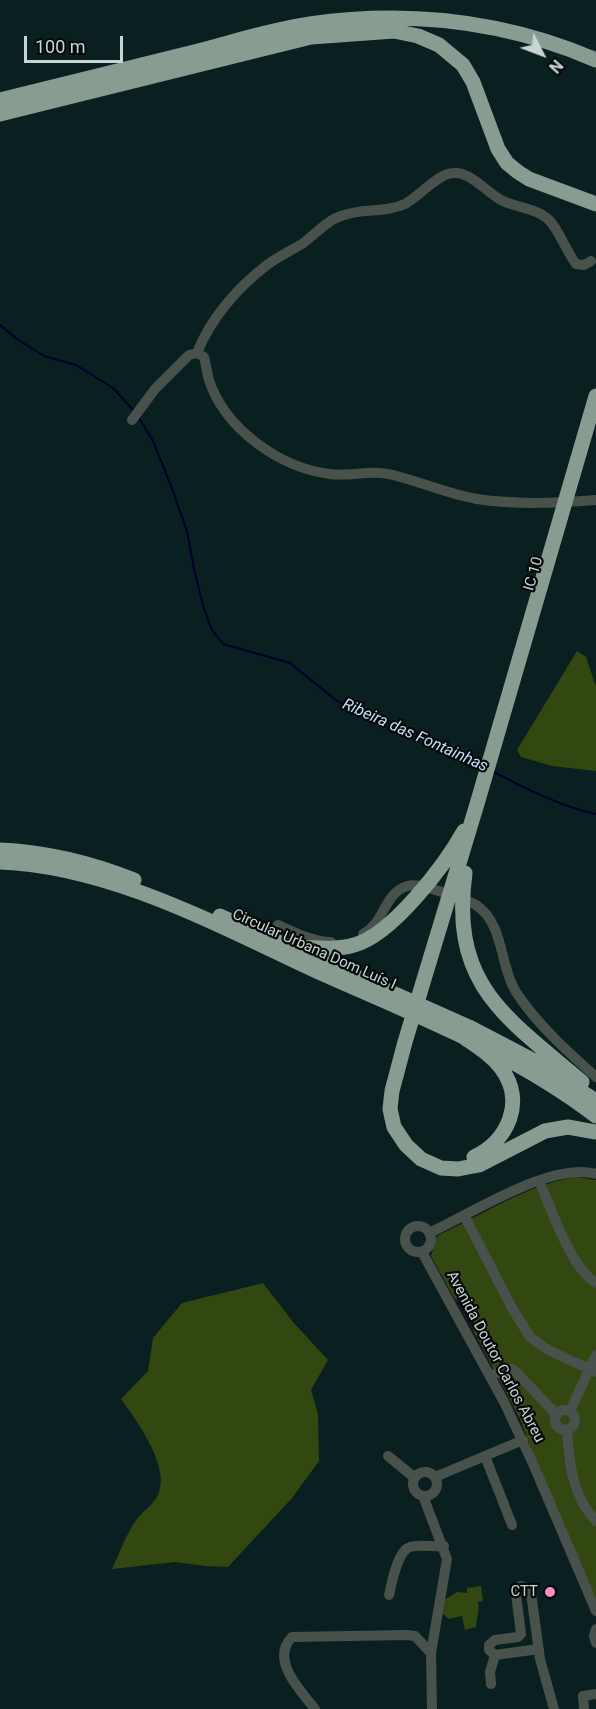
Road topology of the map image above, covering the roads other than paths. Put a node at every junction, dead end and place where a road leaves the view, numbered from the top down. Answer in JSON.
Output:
{"nodes":[{"id":1,"x":310,"y":31,"type":"junction"},
{"id":2,"x":596,"y":60,"type":"edge"},
{"id":3,"x":0,"y":100,"type":"edge"},
{"id":4,"x":0,"y":114,"type":"edge"},
{"id":5,"x":596,"y":204,"type":"edge"},
{"id":6,"x":591,"y":261,"type":"dead end"},
{"id":7,"x":197,"y":353,"type":"junction"},
{"id":8,"x":596,"y":396,"type":"edge"},
{"id":9,"x":132,"y":420,"type":"dead end"},
{"id":10,"x":596,"y":431,"type":"edge"},
{"id":11,"x":596,"y":500,"type":"edge"},
{"id":12,"x":477,"y":804,"type":"junction"},
{"id":13,"x":0,"y":850,"type":"edge"},
{"id":14,"x":0,"y":862,"type":"edge"},
{"id":15,"x":465,"y":873,"type":"junction"},
{"id":16,"x":278,"y":925,"type":"dead end"},
{"id":17,"x":440,"y":942,"type":"junction"},
{"id":18,"x":291,"y":947,"type":"junction"},
{"id":19,"x":409,"y":1006,"type":"junction"},
{"id":20,"x":429,"y":1015,"type":"junction"},
{"id":21,"x":465,"y":1038,"type":"junction"},
{"id":22,"x":596,"y":1077,"type":"edge"},
{"id":23,"x":596,"y":1094,"type":"edge"},
{"id":24,"x":596,"y":1101,"type":"edge"},
{"id":25,"x":596,"y":1116,"type":"edge"},
{"id":26,"x":596,"y":1131,"type":"edge"},
{"id":27,"x":596,"y":1174,"type":"edge"},
{"id":28,"x":539,"y":1181,"type":"junction"},
{"id":29,"x":464,"y":1215,"type":"junction"},
{"id":30,"x":429,"y":1233,"type":"junction"},
{"id":31,"x":422,"y":1252,"type":"junction"},
{"id":32,"x":596,"y":1283,"type":"edge"},
{"id":33,"x":596,"y":1355,"type":"edge"},
{"id":34,"x":593,"y":1370,"type":"edge"},
{"id":35,"x":491,"y":1376,"type":"junction"},
{"id":36,"x":570,"y":1411,"type":"junction"},
{"id":37,"x":557,"y":1415,"type":"junction"},
{"id":38,"x":567,"y":1430,"type":"junction"},
{"id":39,"x":523,"y":1440,"type":"junction"},
{"id":40,"x":388,"y":1456,"type":"dead end"},
{"id":41,"x":485,"y":1456,"type":"junction"},
{"id":42,"x":435,"y":1477,"type":"junction"},
{"id":43,"x":415,"y":1478,"type":"junction"},
{"id":44,"x":423,"y":1496,"type":"junction"},
{"id":45,"x":596,"y":1521,"type":"edge"},
{"id":46,"x":512,"y":1525,"type":"dead end"},
{"id":47,"x":444,"y":1546,"type":"junction"},
{"id":48,"x":389,"y":1595,"type":"dead end"},
{"id":49,"x":596,"y":1611,"type":"edge"},
{"id":50,"x":436,"y":1623,"type":"junction"},
{"id":51,"x":596,"y":1629,"type":"edge"},
{"id":52,"x":415,"y":1636,"type":"junction"},
{"id":53,"x":596,"y":1643,"type":"edge"},
{"id":54,"x":539,"y":1649,"type":"junction"},
{"id":55,"x":431,"y":1653,"type":"junction"},
{"id":56,"x":495,"y":1655,"type":"junction"},
{"id":57,"x":491,"y":1684,"type":"dead end"},
{"id":58,"x":596,"y":1694,"type":"edge"},
{"id":59,"x":315,"y":1709,"type":"edge"},
{"id":60,"x":432,"y":1709,"type":"edge"},
{"id":61,"x":554,"y":1709,"type":"edge"},
{"id":62,"x":584,"y":1709,"type":"edge"}],
"edges":[{"from":1,"to":2,"type":"highway"},
{"from":1,"to":3,"type":"highway"},
{"from":1,"to":4,"type":"highway"},
{"from":1,"to":5,"type":"highway"},
{"from":6,"to":7,"type":"street"},
{"from":7,"to":9,"type":"street"},
{"from":7,"to":11,"type":"street"},
{"from":8,"to":12,"type":"highway","number":"IC 10"},
{"from":10,"to":15,"type":"highway","name":"IC 10","number":"IC 10"},
{"from":12,"to":17,"type":"highway","number":"IC 10"},
{"from":12,"to":18,"type":"highway","number":"IC 10"},
{"from":13,"to":18,"type":"highway","name":"Circular Urbana Dom Luís I"},
{"from":14,"to":19,"type":"highway","name":"Circular Urbana Dom Luís I"},
{"from":15,"to":17,"type":"highway","number":"IC 10"},
{"from":15,"to":23,"type":"highway","number":"IC 10"},
{"from":16,"to":22,"type":"street"},
{"from":17,"to":21,"type":"highway","number":"IC 10"},
{"from":17,"to":26,"type":"highway","number":"IC 10"},
{"from":18,"to":19,"type":"highway","name":"Circular Urbana Dom Luís I"},
{"from":19,"to":20,"type":"highway","name":"Circular Urbana Dom Luís I"},
{"from":20,"to":21,"type":"highway","name":"Circular Urbana Dom Luís I"},
{"from":20,"to":24,"type":"highway","name":"Circular Urbana Dom Luís I"},
{"from":21,"to":25,"type":"highway","name":"Circular Urbana Dom Luís I"},
{"from":27,"to":28,"type":"street"},
{"from":28,"to":29,"type":"street"},
{"from":28,"to":32,"type":"street"},
{"from":29,"to":30,"type":"street"},
{"from":29,"to":34,"type":"street"},
{"from":30,"to":31,"type":"street"},
{"from":30,"to":31,"type":"street"},
{"from":31,"to":35,"type":"street","name":"Avenida Doutor Carlos Abreu"},
{"from":33,"to":34,"type":"street"},
{"from":34,"to":36,"type":"street"},
{"from":35,"to":37,"type":"street"},
{"from":35,"to":39,"type":"street","name":"Avenida Doutor Carlos Abreu"},
{"from":36,"to":37,"type":"street"},
{"from":36,"to":38,"type":"street"},
{"from":37,"to":38,"type":"street"},
{"from":38,"to":45,"type":"street"},
{"from":39,"to":41,"type":"street"},
{"from":39,"to":49,"type":"street","name":"Avenida Doutor Carlos Abreu"},
{"from":40,"to":43,"type":"street"},
{"from":41,"to":42,"type":"street"},
{"from":41,"to":46,"type":"street"},
{"from":42,"to":43,"type":"street"},
{"from":42,"to":44,"type":"street"},
{"from":43,"to":44,"type":"street"},
{"from":44,"to":47,"type":"street"},
{"from":47,"to":48,"type":"street"},
{"from":47,"to":50,"type":"street"},
{"from":50,"to":52,"type":"street"},
{"from":50,"to":55,"type":"street"},
{"from":51,"to":53,"type":"street"},
{"from":52,"to":55,"type":"street"},
{"from":52,"to":59,"type":"street"},
{"from":54,"to":56,"type":"street"},
{"from":54,"to":56,"type":"street"},
{"from":54,"to":61,"type":"street"},
{"from":55,"to":60,"type":"street"},
{"from":56,"to":57,"type":"street"},
{"from":58,"to":62,"type":"street"}]}
